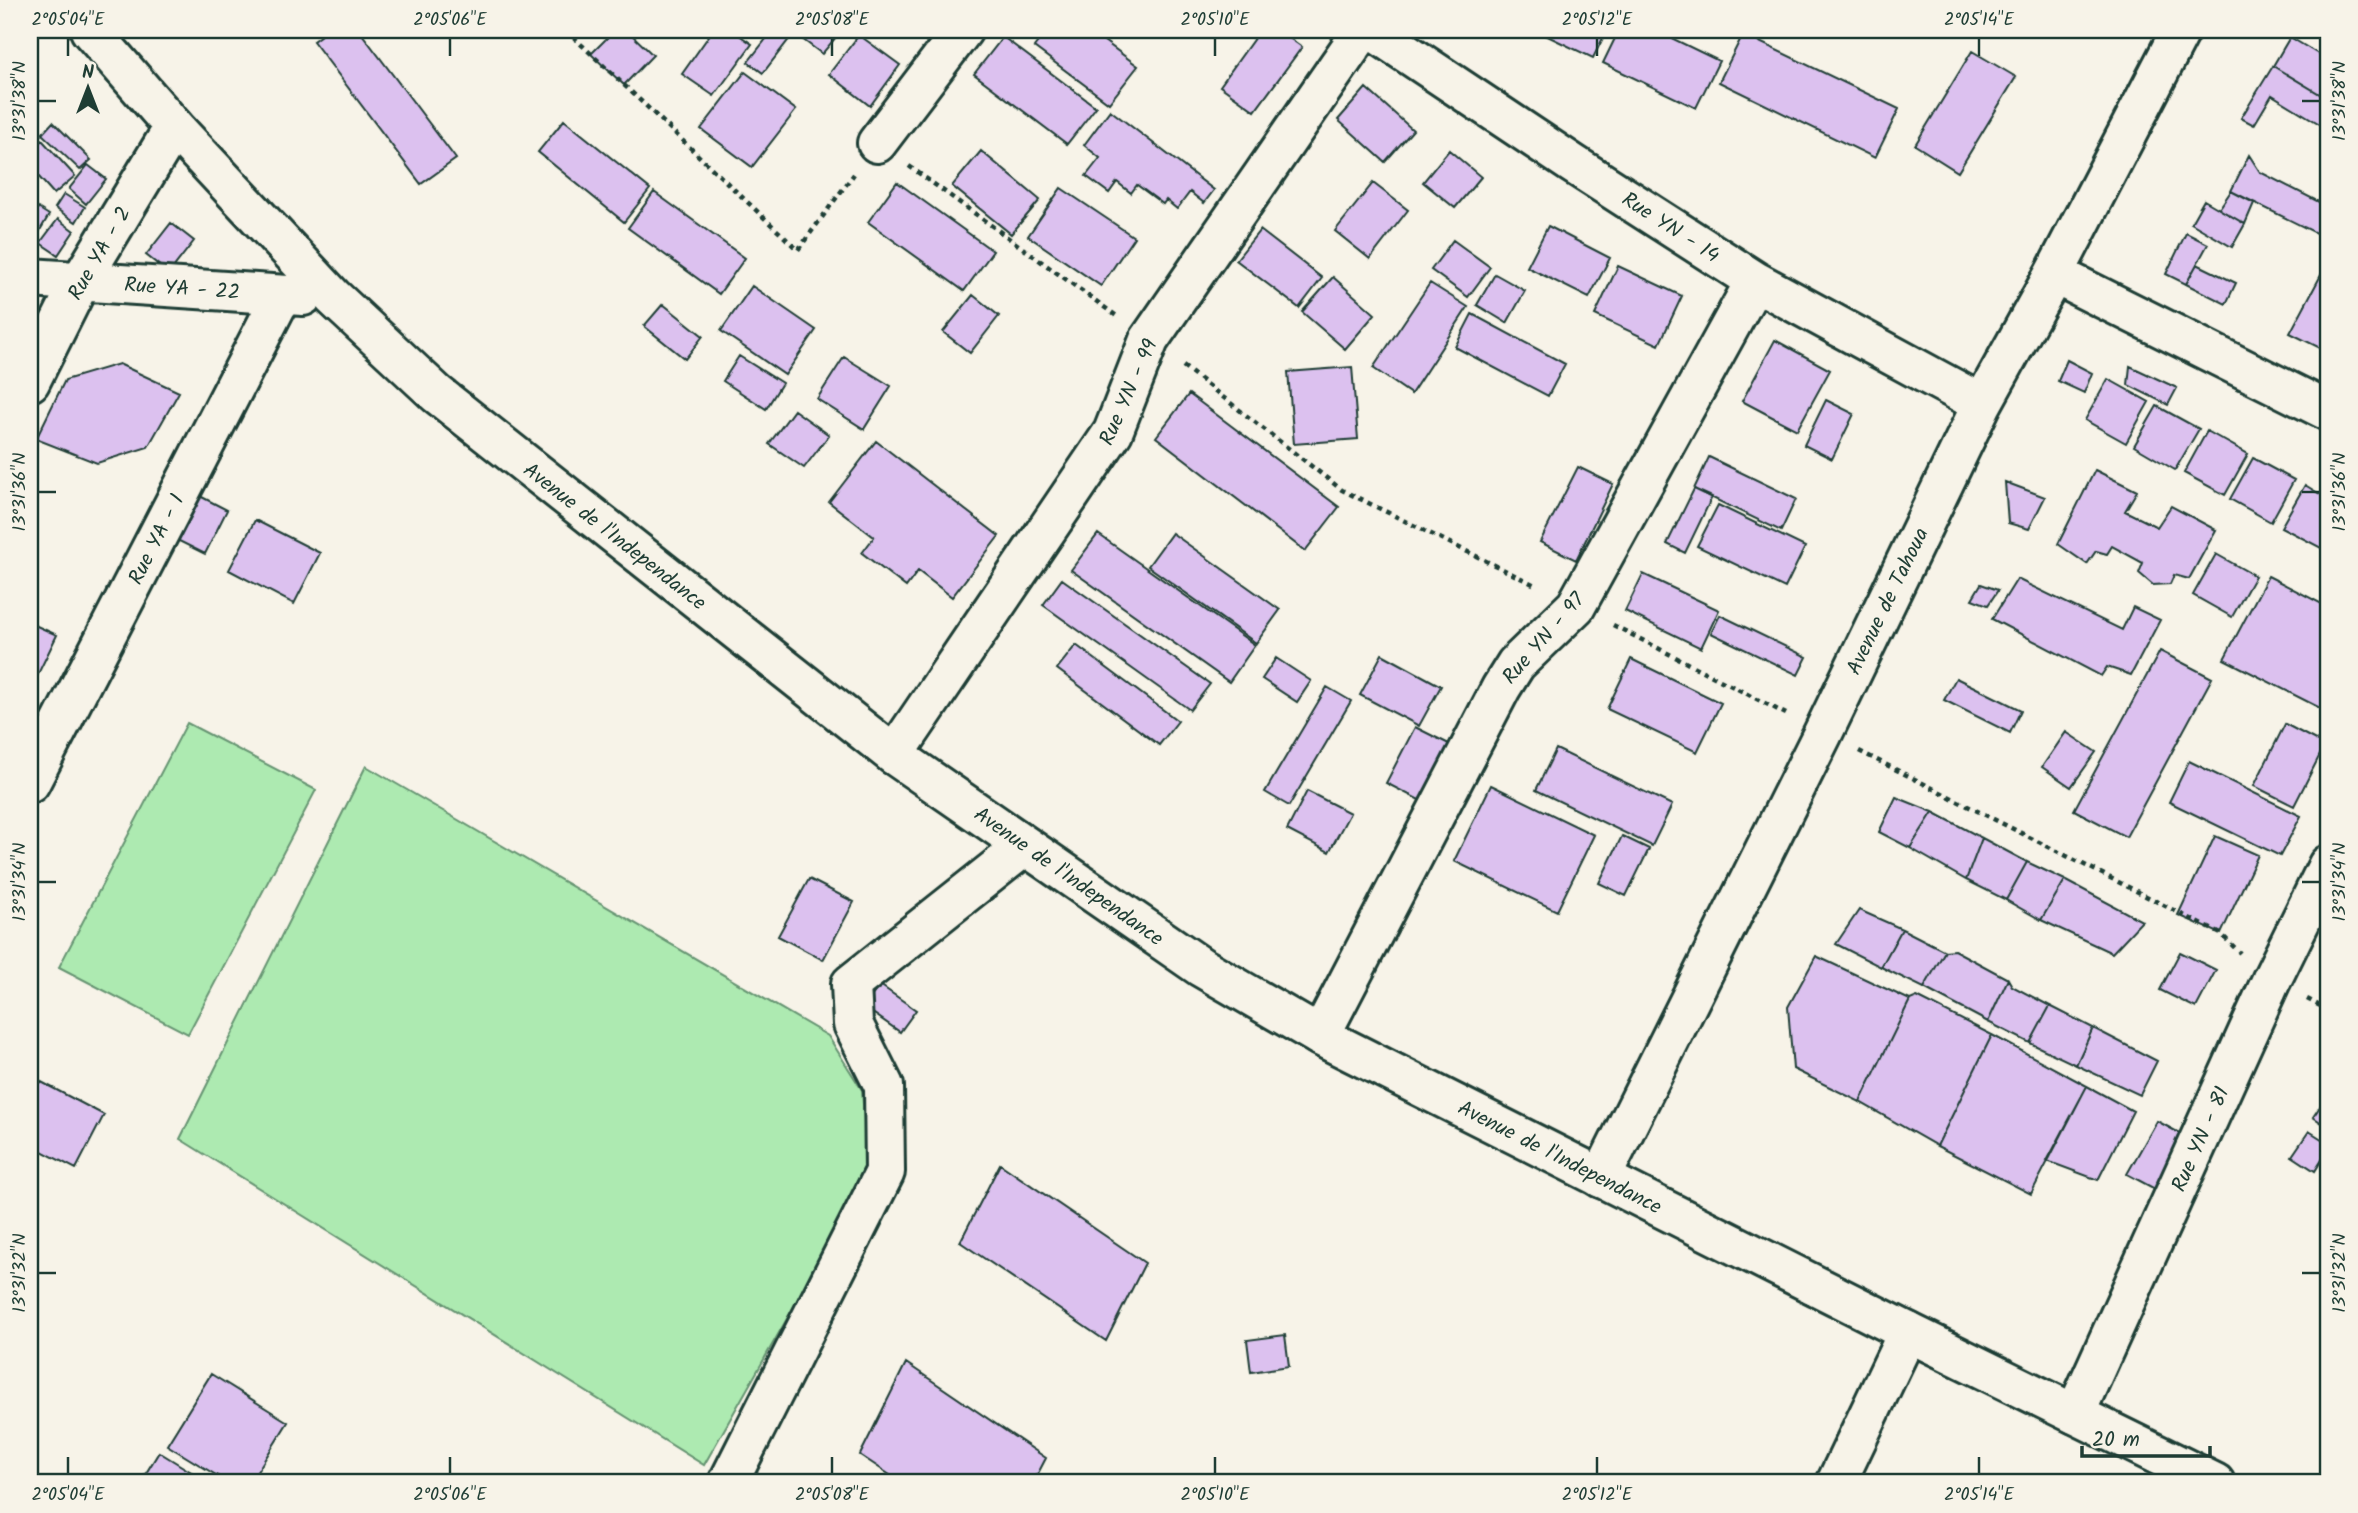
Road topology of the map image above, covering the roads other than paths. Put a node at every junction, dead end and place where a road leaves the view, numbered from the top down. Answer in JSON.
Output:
{"nodes":[{"id":1,"x":90,"y":30,"type":"edge"},
{"id":2,"x":963,"y":30,"type":"edge"},
{"id":3,"x":1363,"y":30,"type":"edge"},
{"id":4,"x":1372,"y":30,"type":"edge"},
{"id":5,"x":2181,"y":30,"type":"edge"},
{"id":6,"x":174,"y":127,"type":"junction"},
{"id":7,"x":877,"y":143,"type":"road end"},
{"id":8,"x":2054,"y":274,"type":"junction"},
{"id":9,"x":30,"y":278,"type":"edge"},
{"id":10,"x":1755,"y":281,"type":"junction"},
{"id":11,"x":80,"y":282,"type":"junction"},
{"id":12,"x":282,"y":295,"type":"junction"},
{"id":13,"x":333,"y":298,"type":"junction"},
{"id":14,"x":30,"y":382,"type":"edge"},
{"id":15,"x":1982,"y":404,"type":"junction"},
{"id":16,"x":2328,"y":411,"type":"edge"},
{"id":17,"x":894,"y":755,"type":"junction"},
{"id":18,"x":30,"y":783,"type":"edge"},
{"id":19,"x":1025,"y":846,"type":"junction"},
{"id":20,"x":2328,"y":864,"type":"edge"},
{"id":21,"x":1320,"y":1036,"type":"junction"},
{"id":22,"x":1601,"y":1178,"type":"junction"},
{"id":23,"x":1909,"y":1332,"type":"junction"},
{"id":24,"x":2075,"y":1415,"type":"junction"},
{"id":25,"x":728,"y":1483,"type":"edge"},
{"id":26,"x":1836,"y":1483,"type":"edge"},
{"id":27,"x":2215,"y":1483,"type":"edge"}],
"edges":[{"from":1,"to":6,"type":"main road","name":"Avenue de l'Independance"},
{"from":2,"to":7,"type":"main road"},
{"from":3,"to":17,"type":"main road","name":"Rue YN - 99"},
{"from":4,"to":10,"type":"main road","name":"Rue YN - 14"},
{"from":5,"to":8,"type":"main road","name":"Avenue de Tahoua"},
{"from":6,"to":11,"type":"main road","name":"Rue YA - 2"},
{"from":6,"to":13,"type":"main road","name":"Avenue de l'Independance"},
{"from":8,"to":15,"type":"main road","name":"Avenue de Tahoua"},
{"from":8,"to":16,"type":"main road"},
{"from":9,"to":11,"type":"main road","name":"Rue YA - 22"},
{"from":10,"to":15,"type":"main road","name":"Rue YN - 14"},
{"from":10,"to":21,"type":"main road","name":"Rue YN - 97"},
{"from":11,"to":12,"type":"main road","name":"Rue YA - 22"},
{"from":11,"to":14,"type":"main road","name":"Rue YA - 2"},
{"from":12,"to":13,"type":"main road","name":"Rue YA - 22"},
{"from":12,"to":18,"type":"main road","name":"Rue YA - 1"},
{"from":13,"to":17,"type":"main road","name":"Avenue de l'Independance"},
{"from":15,"to":22,"type":"main road","name":"Avenue de Tahoua"},
{"from":17,"to":19,"type":"main road","name":"Avenue de l'Independance"},
{"from":19,"to":21,"type":"main road","name":"Avenue de l'Independance"},
{"from":19,"to":25,"type":"main road"},
{"from":20,"to":24,"type":"main road","name":"Rue YN - 81"},
{"from":21,"to":22,"type":"main road","name":"Avenue de l'Independance"},
{"from":22,"to":23,"type":"main road","name":"Avenue de l'Independance"},
{"from":23,"to":24,"type":"main road","name":"Avenue de l'Independance"},
{"from":23,"to":26,"type":"main road"},
{"from":24,"to":27,"type":"main road","name":"Avenue de l'Independance"}]}
